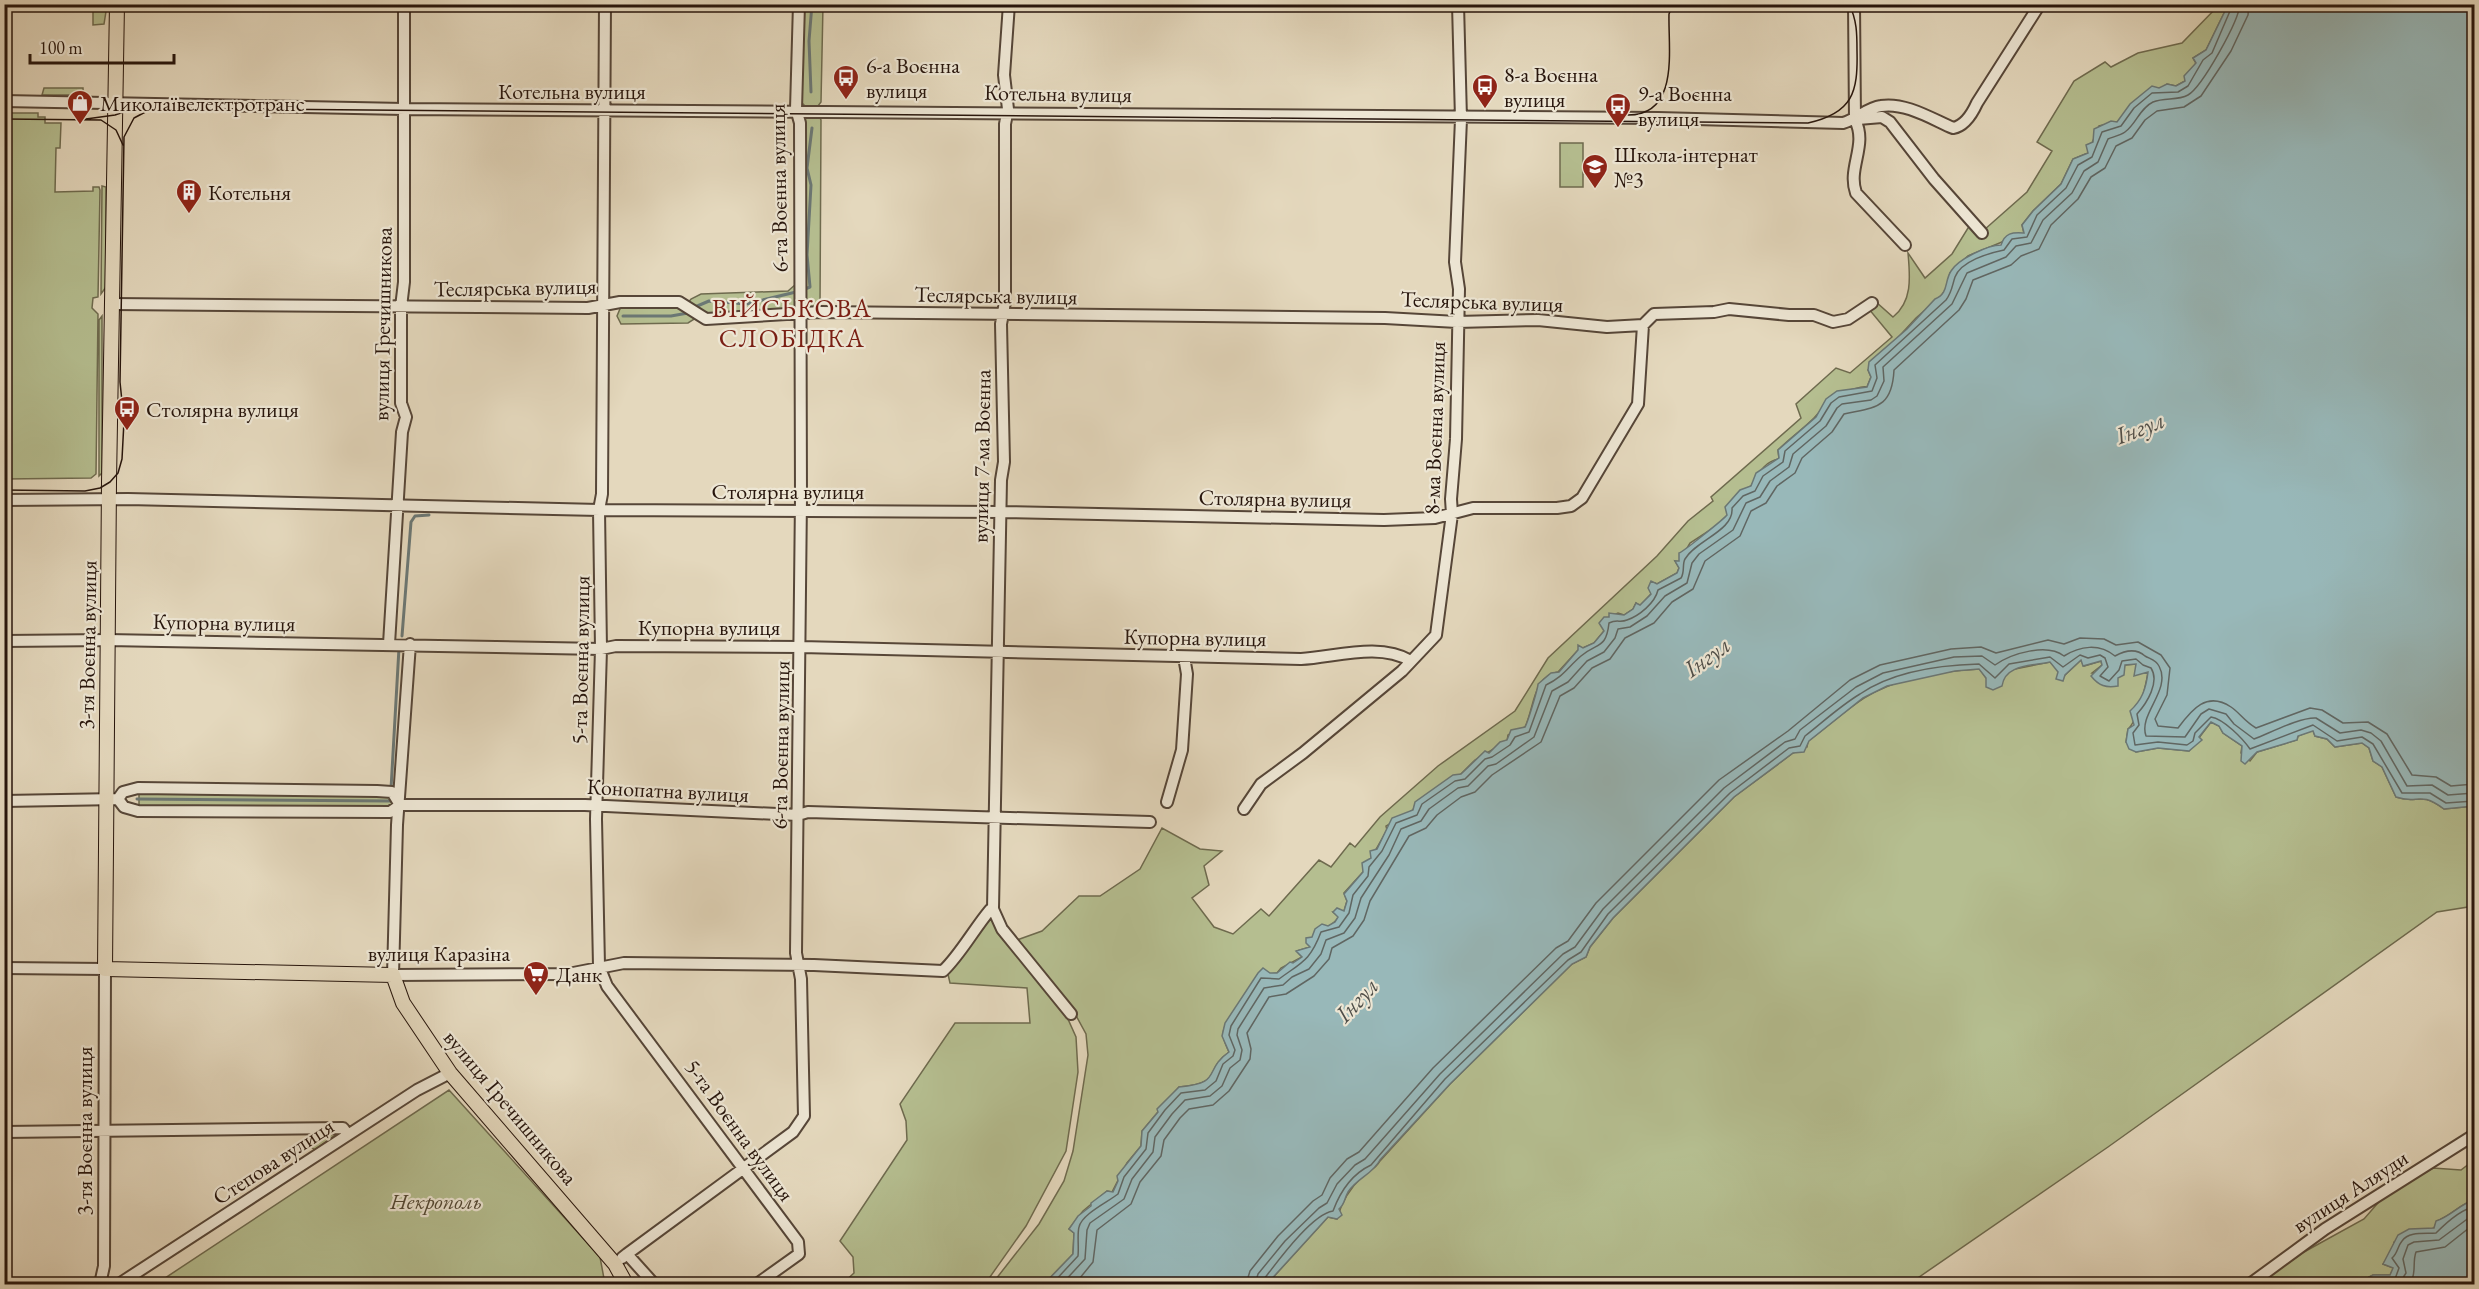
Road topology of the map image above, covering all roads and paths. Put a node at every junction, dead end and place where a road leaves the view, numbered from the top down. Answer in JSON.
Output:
{"nodes":[{"id":1,"x":117,"y":4,"type":"edge"},
{"id":2,"x":404,"y":4,"type":"edge"},
{"id":3,"x":605,"y":4,"type":"edge"},
{"id":4,"x":799,"y":4,"type":"edge"},
{"id":5,"x":1009,"y":4,"type":"edge"},
{"id":6,"x":1458,"y":4,"type":"edge"},
{"id":7,"x":1854,"y":4,"type":"edge"},
{"id":8,"x":2040,"y":4,"type":"edge"},
{"id":9,"x":4,"y":101,"type":"edge"},
{"id":10,"x":117,"y":104,"type":"junction"},
{"id":11,"x":404,"y":109,"type":"junction"},
{"id":12,"x":604,"y":111,"type":"junction"},
{"id":13,"x":797,"y":112,"type":"junction"},
{"id":14,"x":1008,"y":112,"type":"junction"},
{"id":15,"x":1461,"y":117,"type":"junction"},
{"id":16,"x":1855,"y":120,"type":"junction"},
{"id":17,"x":1982,"y":233,"type":"dead end"},
{"id":18,"x":1905,"y":245,"type":"dead end"},
{"id":19,"x":1872,"y":303,"type":"dead end"},
{"id":20,"x":112,"y":304,"type":"junction"},
{"id":21,"x":603,"y":306,"type":"junction"},
{"id":22,"x":400,"y":307,"type":"junction"},
{"id":23,"x":802,"y":314,"type":"junction"},
{"id":24,"x":1002,"y":314,"type":"junction"},
{"id":25,"x":1457,"y":322,"type":"junction"},
{"id":26,"x":1642,"y":325,"type":"junction"},
{"id":27,"x":109,"y":499,"type":"junction"},
{"id":28,"x":4,"y":500,"type":"edge"},
{"id":29,"x":397,"y":506,"type":"junction"},
{"id":30,"x":599,"y":510,"type":"junction"},
{"id":31,"x":801,"y":510,"type":"junction"},
{"id":32,"x":1000,"y":512,"type":"junction"},
{"id":33,"x":1452,"y":513,"type":"junction"},
{"id":34,"x":108,"y":640,"type":"junction"},
{"id":35,"x":4,"y":641,"type":"edge"},
{"id":36,"x":389,"y":644,"type":"junction"},
{"id":37,"x":410,"y":644,"type":"junction"},
{"id":38,"x":801,"y":647,"type":"junction"},
{"id":39,"x":602,"y":649,"type":"junction"},
{"id":40,"x":999,"y":653,"type":"junction"},
{"id":41,"x":1184,"y":657,"type":"junction"},
{"id":42,"x":1411,"y":661,"type":"junction"},
{"id":43,"x":113,"y":800,"type":"junction"},
{"id":44,"x":4,"y":801,"type":"edge"},
{"id":45,"x":1167,"y":802,"type":"dead end"},
{"id":46,"x":400,"y":805,"type":"junction"},
{"id":47,"x":596,"y":806,"type":"junction"},
{"id":48,"x":1244,"y":809,"type":"dead end"},
{"id":49,"x":798,"y":815,"type":"junction"},
{"id":50,"x":994,"y":816,"type":"junction"},
{"id":51,"x":1150,"y":822,"type":"dead end"},
{"id":52,"x":993,"y":909,"type":"junction"},
{"id":53,"x":599,"y":966,"type":"junction"},
{"id":54,"x":798,"y":967,"type":"junction"},
{"id":55,"x":4,"y":968,"type":"edge"},
{"id":56,"x":105,"y":969,"type":"junction"},
{"id":57,"x":393,"y":975,"type":"junction"},
{"id":58,"x":1071,"y":1014,"type":"dead end"},
{"id":59,"x":450,"y":1073,"type":"junction"},
{"id":60,"x":104,"y":1131,"type":"junction"},
{"id":61,"x":4,"y":1132,"type":"edge"},
{"id":62,"x":348,"y":1135,"type":"junction"},
{"id":63,"x":2475,"y":1135,"type":"edge"},
{"id":64,"x":743,"y":1167,"type":"junction"},
{"id":65,"x":627,"y":1254,"type":"junction"},
{"id":66,"x":615,"y":1264,"type":"junction"},
{"id":67,"x":100,"y":1284,"type":"edge"},
{"id":68,"x":119,"y":1284,"type":"edge"},
{"id":69,"x":626,"y":1284,"type":"edge"},
{"id":70,"x":654,"y":1284,"type":"edge"},
{"id":71,"x":758,"y":1284,"type":"edge"},
{"id":72,"x":2250,"y":1284,"type":"edge"}],
"edges":[{"from":1,"to":10,"type":"main road","name":"3-тя Воєнна вулиця"},
{"from":2,"to":11,"type":"street","name":"вулиця Гречишникова"},
{"from":3,"to":12,"type":"street","name":"5-та Воєнна вулиця"},
{"from":4,"to":13,"type":"street","name":"6-та Воєнна вулиця"},
{"from":5,"to":14,"type":"street","name":"вулиця 7-ма Воєнна"},
{"from":6,"to":15,"type":"street","name":"8-ма Воєнна вулиця"},
{"from":7,"to":16,"type":"street"},
{"from":8,"to":16,"type":"street","name":"Котельна вулиця"},
{"from":9,"to":10,"type":"street","name":"Котельна вулиця"},
{"from":10,"to":11,"type":"street","name":"Котельна вулиця"},
{"from":10,"to":20,"type":"main road","name":"3-тя Воєнна вулиця"},
{"from":11,"to":12,"type":"street","name":"Котельна вулиця"},
{"from":11,"to":22,"type":"street","name":"вулиця Гречишникова"},
{"from":12,"to":13,"type":"street","name":"Котельна вулиця"},
{"from":12,"to":21,"type":"street","name":"5-та Воєнна вулиця"},
{"from":13,"to":14,"type":"street","name":"Котельна вулиця"},
{"from":13,"to":23,"type":"street","name":"6-та Воєнна вулиця"},
{"from":14,"to":15,"type":"street","name":"Котельна вулиця"},
{"from":14,"to":24,"type":"street","name":"вулиця 7-ма Воєнна"},
{"from":15,"to":16,"type":"street","name":"Котельна вулиця"},
{"from":15,"to":25,"type":"street","name":"8-ма Воєнна вулиця"},
{"from":16,"to":17,"type":"street"},
{"from":16,"to":18,"type":"street"},
{"from":19,"to":26,"type":"street","name":"Теслярська вулиця"},
{"from":20,"to":22,"type":"street","name":"Теслярська вулиця"},
{"from":20,"to":27,"type":"main road","name":"3-тя Воєнна вулиця"},
{"from":21,"to":22,"type":"street","name":"Теслярська вулиця"},
{"from":21,"to":23,"type":"street","name":"Теслярська вулиця"},
{"from":21,"to":30,"type":"street","name":"5-та Воєнна вулиця"},
{"from":22,"to":29,"type":"street","name":"вулиця Гречишникова"},
{"from":23,"to":24,"type":"street","name":"Теслярська вулиця"},
{"from":23,"to":31,"type":"street","name":"6-та Воєнна вулиця"},
{"from":24,"to":25,"type":"street","name":"Теслярська вулиця"},
{"from":24,"to":32,"type":"street","name":"вулиця 7-ма Воєнна"},
{"from":25,"to":26,"type":"street","name":"Теслярська вулиця"},
{"from":25,"to":33,"type":"street","name":"8-ма Воєнна вулиця"},
{"from":26,"to":33,"type":"street","name":"Столярна вулиця"},
{"from":27,"to":28,"type":"street","name":"Столярна вулиця"},
{"from":27,"to":29,"type":"street","name":"Столярна вулиця"},
{"from":27,"to":34,"type":"main road","name":"3-тя Воєнна вулиця"},
{"from":29,"to":30,"type":"street","name":"Столярна вулиця"},
{"from":29,"to":36,"type":"street","name":"вулиця Гречишникова"},
{"from":30,"to":31,"type":"street","name":"Столярна вулиця"},
{"from":30,"to":39,"type":"street","name":"5-та Воєнна вулиця"},
{"from":31,"to":32,"type":"street","name":"Столярна вулиця"},
{"from":31,"to":38,"type":"street","name":"6-та Воєнна вулиця"},
{"from":32,"to":33,"type":"street","name":"Столярна вулиця"},
{"from":32,"to":40,"type":"street","name":"вулиця 7-ма Воєнна"},
{"from":33,"to":42,"type":"street","name":"8-ма Воєнна вулиця"},
{"from":34,"to":35,"type":"street","name":"Купорна вулиця"},
{"from":34,"to":36,"type":"street","name":"Купорна вулиця"},
{"from":34,"to":43,"type":"main road","name":"3-тя Воєнна вулиця"},
{"from":36,"to":37,"type":"street","name":"Купорна вулиця"},
{"from":37,"to":39,"type":"street","name":"Купорна вулиця"},
{"from":37,"to":46,"type":"street","name":"вулиця Гречишникова"},
{"from":38,"to":39,"type":"street","name":"Купорна вулиця"},
{"from":38,"to":40,"type":"street","name":"Купорна вулиця"},
{"from":38,"to":49,"type":"street","name":"6-та Воєнна вулиця"},
{"from":39,"to":47,"type":"street","name":"5-та Воєнна вулиця"},
{"from":40,"to":41,"type":"street","name":"Купорна вулиця"},
{"from":40,"to":50,"type":"street","name":"вулиця 7-ма Воєнна"},
{"from":41,"to":42,"type":"street","name":"Купорна вулиця"},
{"from":41,"to":45,"type":"street"},
{"from":42,"to":48,"type":"street","name":"8-ма Воєнна вулиця"},
{"from":43,"to":44,"type":"street","name":"Конопатна вулиця"},
{"from":43,"to":46,"type":"street","name":"Конопатна вулиця"},
{"from":43,"to":46,"type":"street","name":"Конопатна вулиця"},
{"from":43,"to":56,"type":"main road","name":"3-тя Воєнна вулиця"},
{"from":46,"to":47,"type":"street","name":"Конопатна вулиця"},
{"from":46,"to":57,"type":"street","name":"вулиця Гречишникова"},
{"from":47,"to":49,"type":"street","name":"Конопатна вулиця"},
{"from":47,"to":53,"type":"street","name":"5-та Воєнна вулиця"},
{"from":49,"to":50,"type":"street","name":"Конопатна вулиця"},
{"from":49,"to":54,"type":"street","name":"6-та Воєнна вулиця"},
{"from":50,"to":51,"type":"street","name":"Конопатна вулиця"},
{"from":50,"to":52,"type":"street","name":"вулиця 7-ма Воєнна"},
{"from":52,"to":54,"type":"street","name":"вулиця Каразіна"},
{"from":52,"to":58,"type":"street","name":"вулиця 7-ма Воєнна"},
{"from":53,"to":54,"type":"street","name":"вулиця Каразіна"},
{"from":53,"to":57,"type":"street","name":"вулиця Каразіна"},
{"from":53,"to":64,"type":"street","name":"5-та Воєнна вулиця"},
{"from":54,"to":64,"type":"street","name":"6-та Воєнна вулиця"},
{"from":55,"to":56,"type":"street","name":"вулиця Каразіна"},
{"from":56,"to":57,"type":"main road","name":"вулиця Каразіна"},
{"from":56,"to":60,"type":"street","name":"3-тя Воєнна вулиця"},
{"from":57,"to":59,"type":"main road","name":"вулиця Гречишникова"},
{"from":59,"to":62,"type":"street","name":"Степова вулиця"},
{"from":59,"to":66,"type":"main road","name":"вулиця Гречишникова"},
{"from":60,"to":61,"type":"street"},
{"from":60,"to":62,"type":"street"},
{"from":60,"to":67,"type":"street","name":"3-тя Воєнна вулиця"},
{"from":62,"to":68,"type":"street","name":"Степова вулиця"},
{"from":63,"to":72,"type":"street","name":"вулиця Аляуди"},
{"from":64,"to":65,"type":"street","name":"6-та Воєнна вулиця"},
{"from":64,"to":71,"type":"street","name":"5-та Воєнна вулиця"},
{"from":65,"to":66,"type":"street"},
{"from":65,"to":70,"type":"street"},
{"from":66,"to":69,"type":"main road","name":"вулиця Гречишникова"}]}
